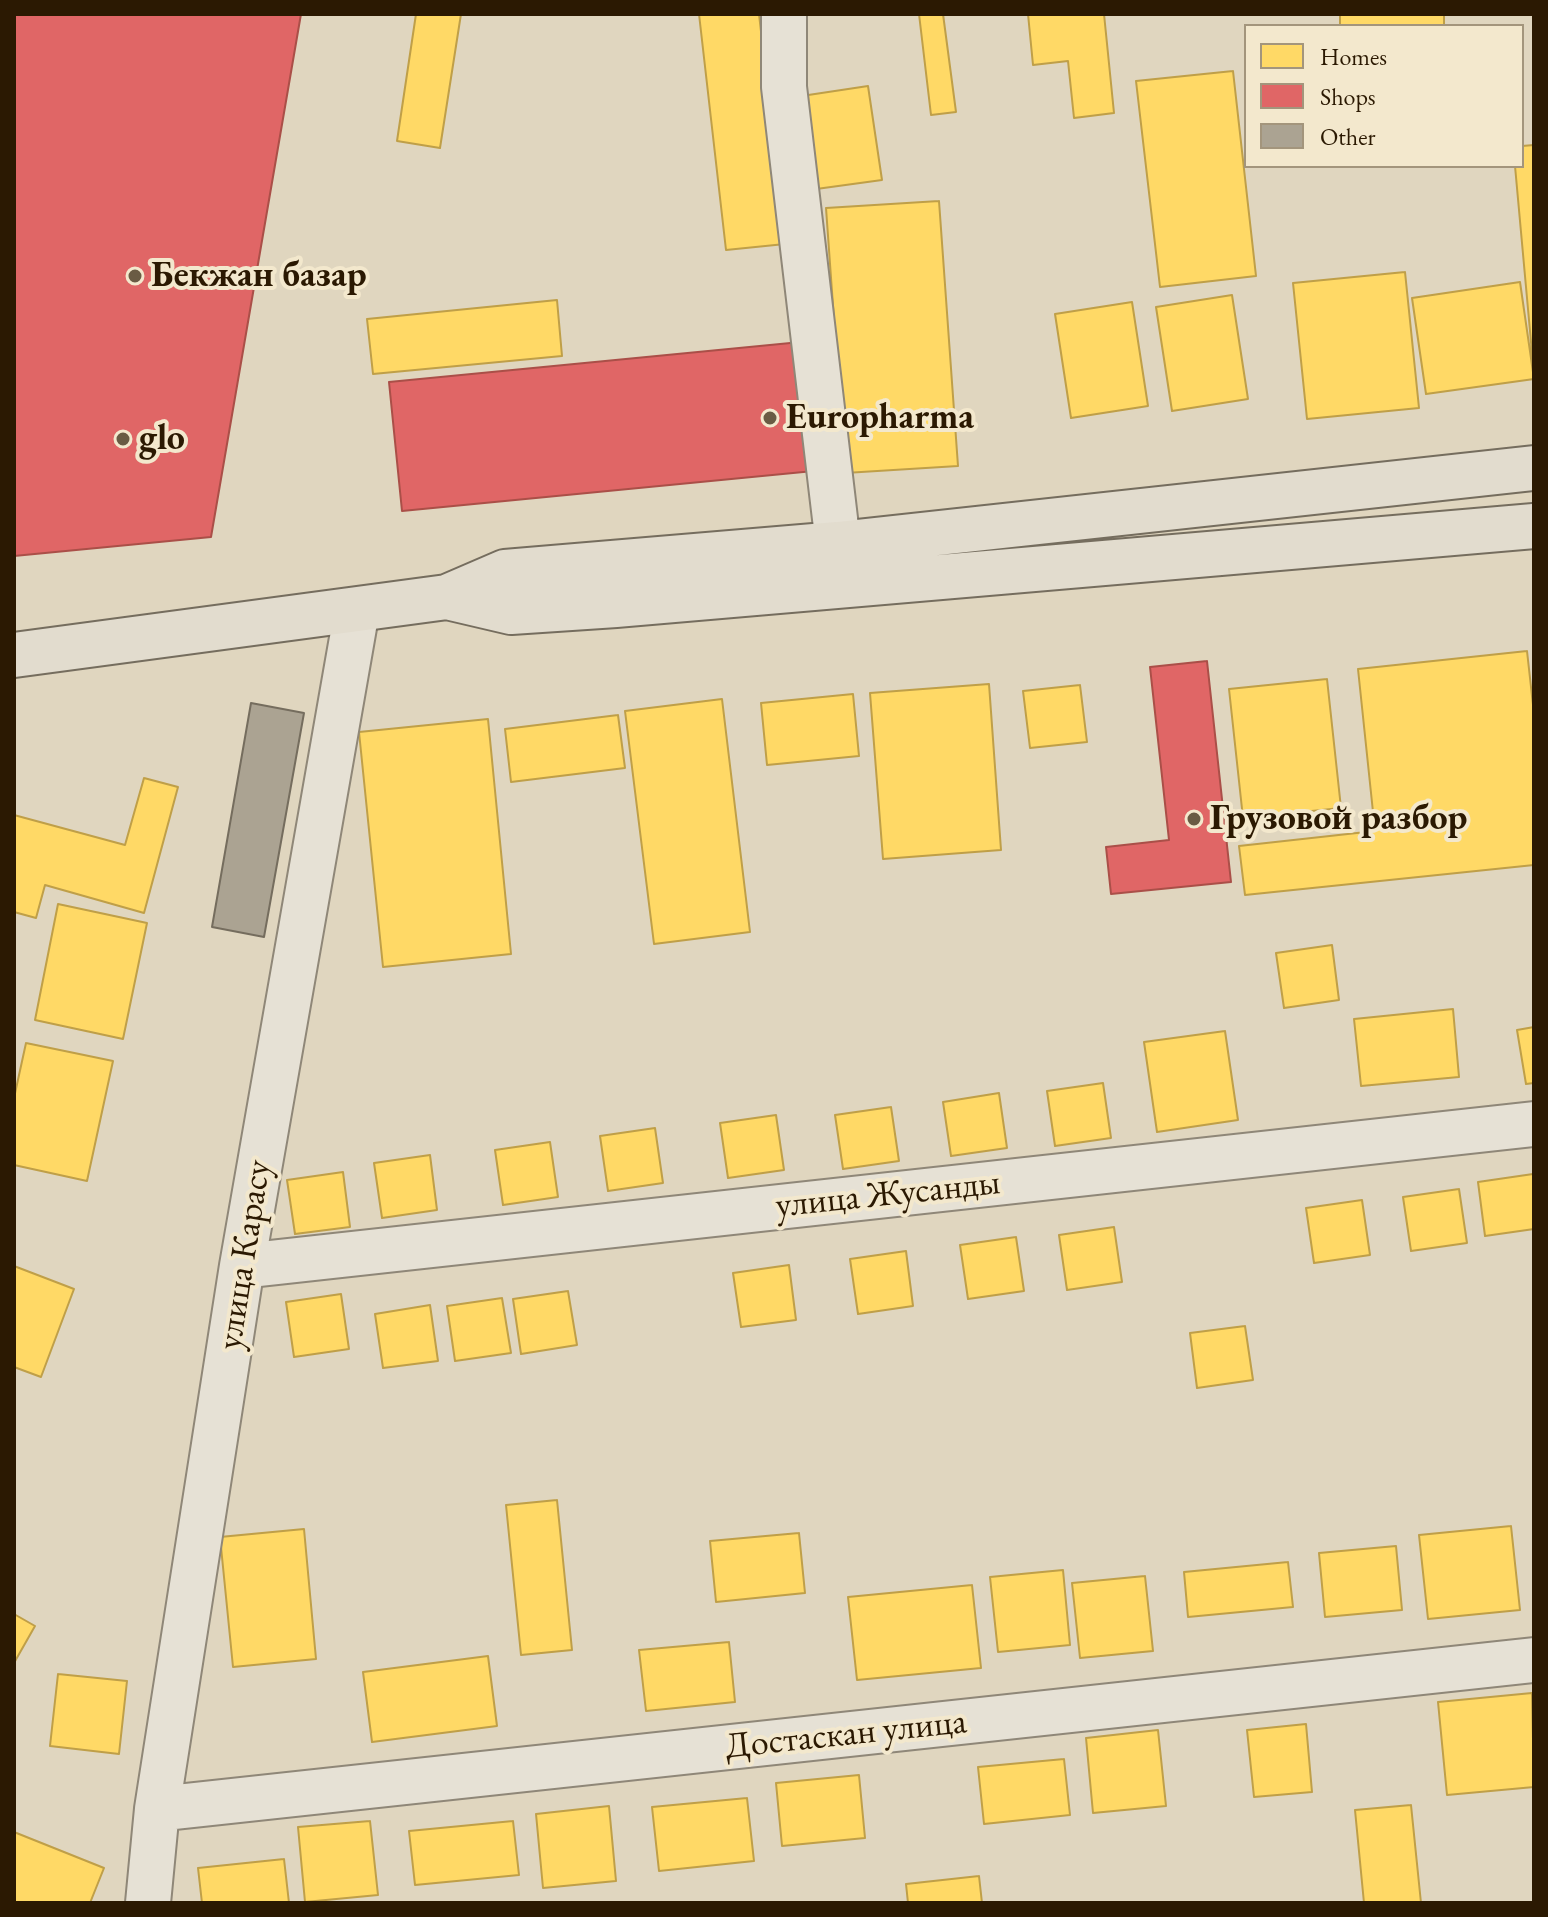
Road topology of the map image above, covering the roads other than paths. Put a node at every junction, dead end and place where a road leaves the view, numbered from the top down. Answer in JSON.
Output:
{"nodes":[{"id":1,"x":784,"y":14,"type":"edge"},
{"id":2,"x":1534,"y":468,"type":"edge"},
{"id":3,"x":1534,"y":526,"type":"edge"},
{"id":4,"x":838,"y":544,"type":"junction"},
{"id":5,"x":610,"y":562,"type":"junction"},
{"id":6,"x":447,"y":597,"type":"junction"},
{"id":7,"x":616,"y":605,"type":"junction"},
{"id":8,"x":357,"y":610,"type":"junction"},
{"id":9,"x":14,"y":655,"type":"edge"},
{"id":10,"x":1534,"y":1124,"type":"edge"},
{"id":11,"x":242,"y":1266,"type":"junction"},
{"id":12,"x":1534,"y":1660,"type":"edge"},
{"id":13,"x":157,"y":1809,"type":"junction"},
{"id":14,"x":148,"y":1903,"type":"edge"}],
"edges":[{"from":1,"to":4,"type":"street"},
{"from":2,"to":4,"type":"highway"},
{"from":3,"to":7,"type":"highway"},
{"from":4,"to":5,"type":"highway"},
{"from":5,"to":6,"type":"highway"},
{"from":5,"to":7,"type":"highway"},
{"from":6,"to":7,"type":"highway"},
{"from":6,"to":8,"type":"highway"},
{"from":8,"to":9,"type":"highway"},
{"from":8,"to":11,"type":"street","name":"улица Карасу"},
{"from":10,"to":11,"type":"street","name":"улица Жусанды"},
{"from":11,"to":13,"type":"street","name":"улица Карасу"},
{"from":12,"to":13,"type":"street","name":"Достаскан улица"},
{"from":13,"to":14,"type":"street","name":"улица Карасу"}]}
